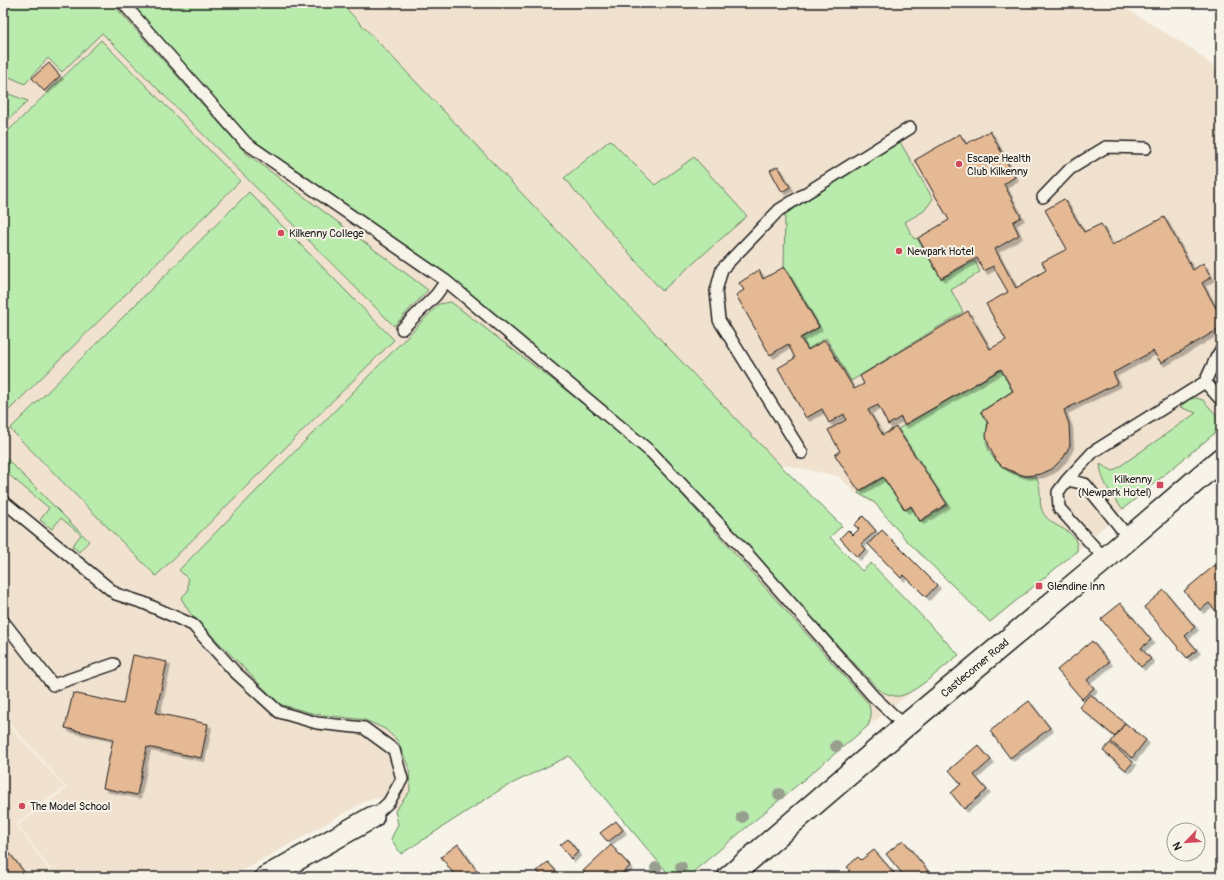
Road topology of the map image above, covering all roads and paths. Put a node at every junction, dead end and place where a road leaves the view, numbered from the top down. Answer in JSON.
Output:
{"nodes":[{"id":1,"x":123,"y":3,"type":"edge"},
{"id":2,"x":910,"y":128,"type":"dead end"},
{"id":3,"x":1146,"y":148,"type":"dead end"},
{"id":4,"x":1043,"y":197,"type":"dead end"},
{"id":5,"x":446,"y":281,"type":"junction"},
{"id":6,"x":402,"y":329,"type":"dead end"},
{"id":7,"x":1221,"y":350,"type":"edge"},
{"id":8,"x":1205,"y":382,"type":"junction"},
{"id":9,"x":1221,"y":400,"type":"edge"},
{"id":10,"x":802,"y":453,"type":"dead end"},
{"id":11,"x":1221,"y":459,"type":"edge"},
{"id":12,"x":1067,"y":480,"type":"junction"},
{"id":13,"x":3,"y":501,"type":"edge"},
{"id":14,"x":1129,"y":538,"type":"junction"},
{"id":15,"x":1105,"y":559,"type":"junction"},
{"id":16,"x":3,"y":621,"type":"edge"},
{"id":17,"x":114,"y":664,"type":"dead end"},
{"id":18,"x":905,"y":726,"type":"junction"},
{"id":19,"x":373,"y":818,"type":"joint"},
{"id":20,"x":266,"y":877,"type":"edge"},
{"id":21,"x":729,"y":877,"type":"edge"}],
"edges":[{"from":1,"to":5,"type":"lane"},
{"from":2,"to":10,"type":"lane"},
{"from":3,"to":4,"type":"lane"},
{"from":5,"to":6,"type":"lane"},
{"from":5,"to":18,"type":"lane"},
{"from":7,"to":8,"type":"lane"},
{"from":8,"to":9,"type":"lane"},
{"from":8,"to":12,"type":"lane"},
{"from":11,"to":14,"type":"main road","name":"Castlecomer Road"},
{"from":12,"to":14,"type":"lane"},
{"from":12,"to":15,"type":"lane"},
{"from":13,"to":19,"type":"lane"},
{"from":14,"to":15,"type":"main road","name":"Castlecomer Road"},
{"from":15,"to":18,"type":"main road","name":"Castlecomer Road"},
{"from":16,"to":17,"type":"lane"},
{"from":18,"to":21,"type":"main road","name":"Castlecomer Road"},
{"from":19,"to":20,"type":"street"}]}
